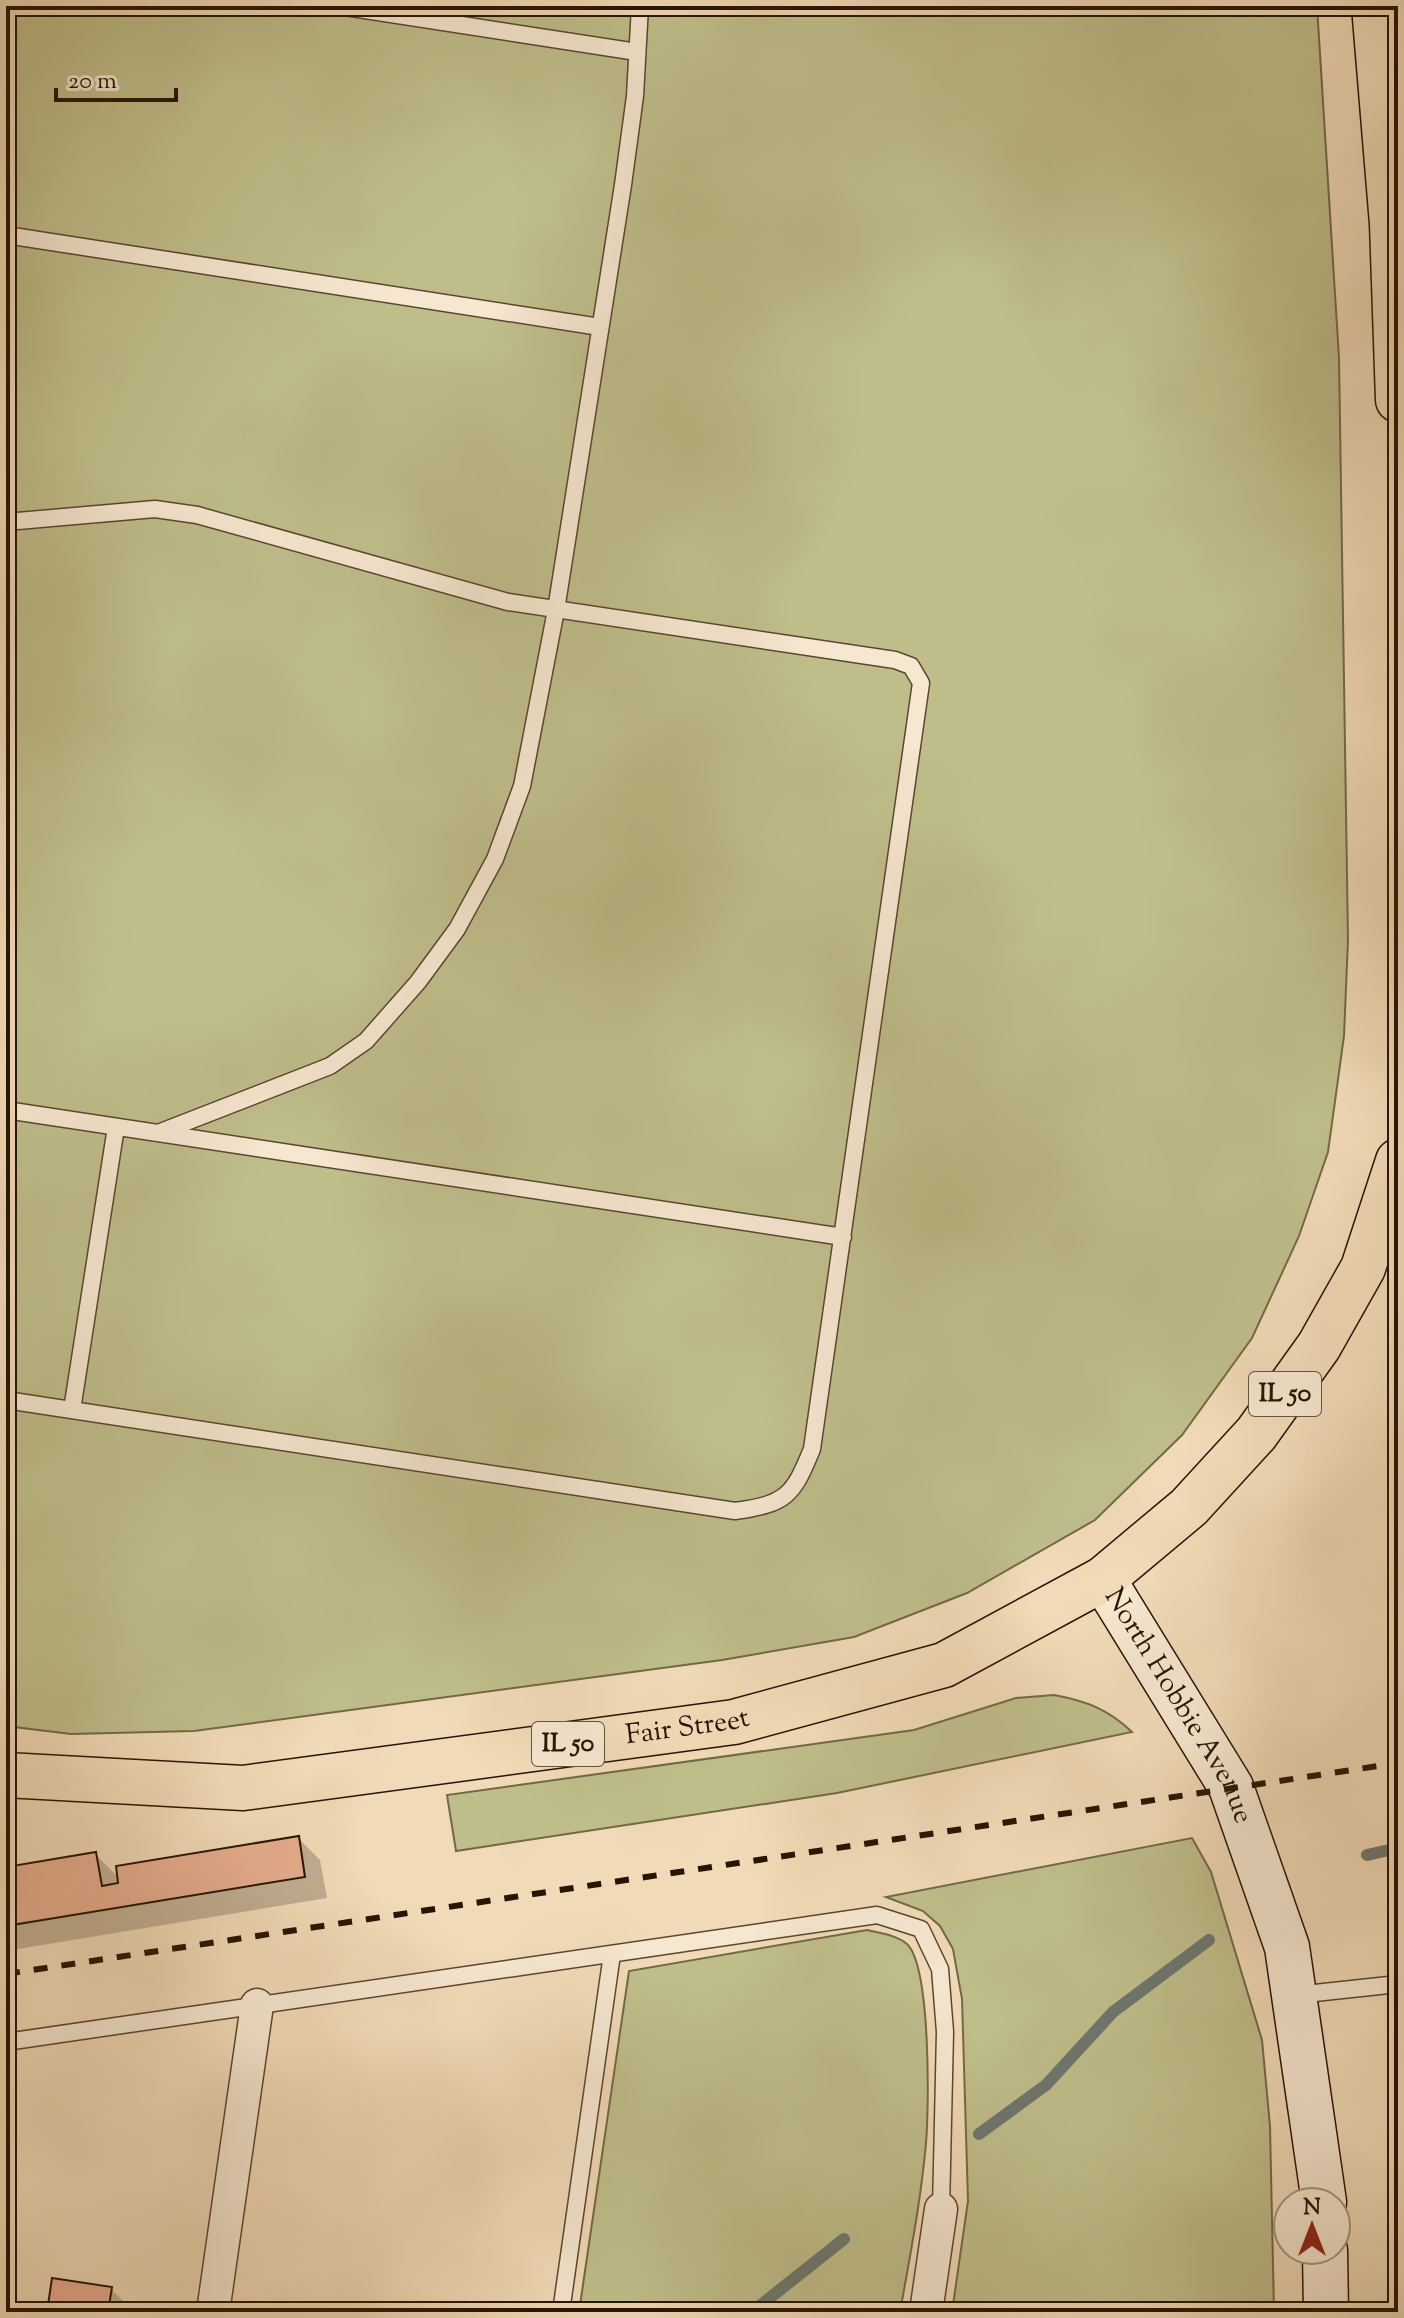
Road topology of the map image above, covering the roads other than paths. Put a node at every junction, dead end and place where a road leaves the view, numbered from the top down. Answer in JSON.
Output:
{"nodes":[{"id":1,"x":339,"y":6,"type":"edge"},
{"id":2,"x":640,"y":6,"type":"edge"},
{"id":3,"x":1374,"y":6,"type":"edge"},
{"id":4,"x":637,"y":52,"type":"junction"},
{"id":5,"x":1395,"y":232,"type":"edge"},
{"id":6,"x":6,"y":235,"type":"edge"},
{"id":7,"x":600,"y":327,"type":"junction"},
{"id":8,"x":1398,"y":400,"type":"edge"},
{"id":9,"x":6,"y":522,"type":"edge"},
{"id":10,"x":556,"y":610,"type":"junction"},
{"id":11,"x":6,"y":1110,"type":"edge"},
{"id":12,"x":116,"y":1127,"type":"junction"},
{"id":13,"x":158,"y":1133,"type":"junction"},
{"id":14,"x":1398,"y":1161,"type":"edge"},
{"id":15,"x":843,"y":1237,"type":"junction"},
{"id":16,"x":6,"y":1400,"type":"edge"},
{"id":17,"x":72,"y":1410,"type":"junction"},
{"id":18,"x":1103,"y":1579,"type":"junction"},
{"id":19,"x":6,"y":1775,"type":"edge"},
{"id":20,"x":612,"y":1954,"type":"junction"},
{"id":21,"x":1398,"y":1984,"type":"edge"},
{"id":22,"x":1294,"y":1995,"type":"junction"},
{"id":23,"x":257,"y":2005,"type":"junction"},
{"id":24,"x":6,"y":2042,"type":"edge"},
{"id":25,"x":1322,"y":2186,"type":"edge"},
{"id":26,"x":941,"y":2209,"type":"joint"},
{"id":27,"x":1325,"y":2266,"type":"edge"},
{"id":28,"x":213,"y":2312,"type":"edge"},
{"id":29,"x":561,"y":2312,"type":"edge"},
{"id":30,"x":926,"y":2312,"type":"edge"},
{"id":31,"x":1326,"y":2312,"type":"edge"}],
"edges":[{"from":1,"to":4,"type":"lane"},
{"from":2,"to":4,"type":"lane"},
{"from":3,"to":5,"type":"main road"},
{"from":4,"to":7,"type":"lane"},
{"from":5,"to":8,"type":"main road"},
{"from":6,"to":7,"type":"lane"},
{"from":7,"to":10,"type":"lane"},
{"from":9,"to":10,"type":"lane"},
{"from":10,"to":13,"type":"lane"},
{"from":10,"to":15,"type":"lane"},
{"from":11,"to":12,"type":"lane"},
{"from":12,"to":13,"type":"lane"},
{"from":12,"to":17,"type":"lane"},
{"from":13,"to":15,"type":"lane"},
{"from":14,"to":18,"type":"main road","name":"North Hobbie Avenue","number":"IL 50"},
{"from":15,"to":17,"type":"lane"},
{"from":16,"to":17,"type":"lane"},
{"from":18,"to":19,"type":"main road","name":"Fair Street","number":"IL 50"},
{"from":18,"to":22,"type":"main road","name":"North Hobbie Avenue"},
{"from":20,"to":23,"type":"lane"},
{"from":20,"to":26,"type":"lane"},
{"from":20,"to":29,"type":"lane"},
{"from":21,"to":22,"type":"lane"},
{"from":22,"to":25,"type":"main road","name":"North Hobbie Avenue"},
{"from":23,"to":24,"type":"lane"},
{"from":23,"to":28,"type":"street"},
{"from":26,"to":30,"type":"street"},
{"from":27,"to":31,"type":"main road"}]}
